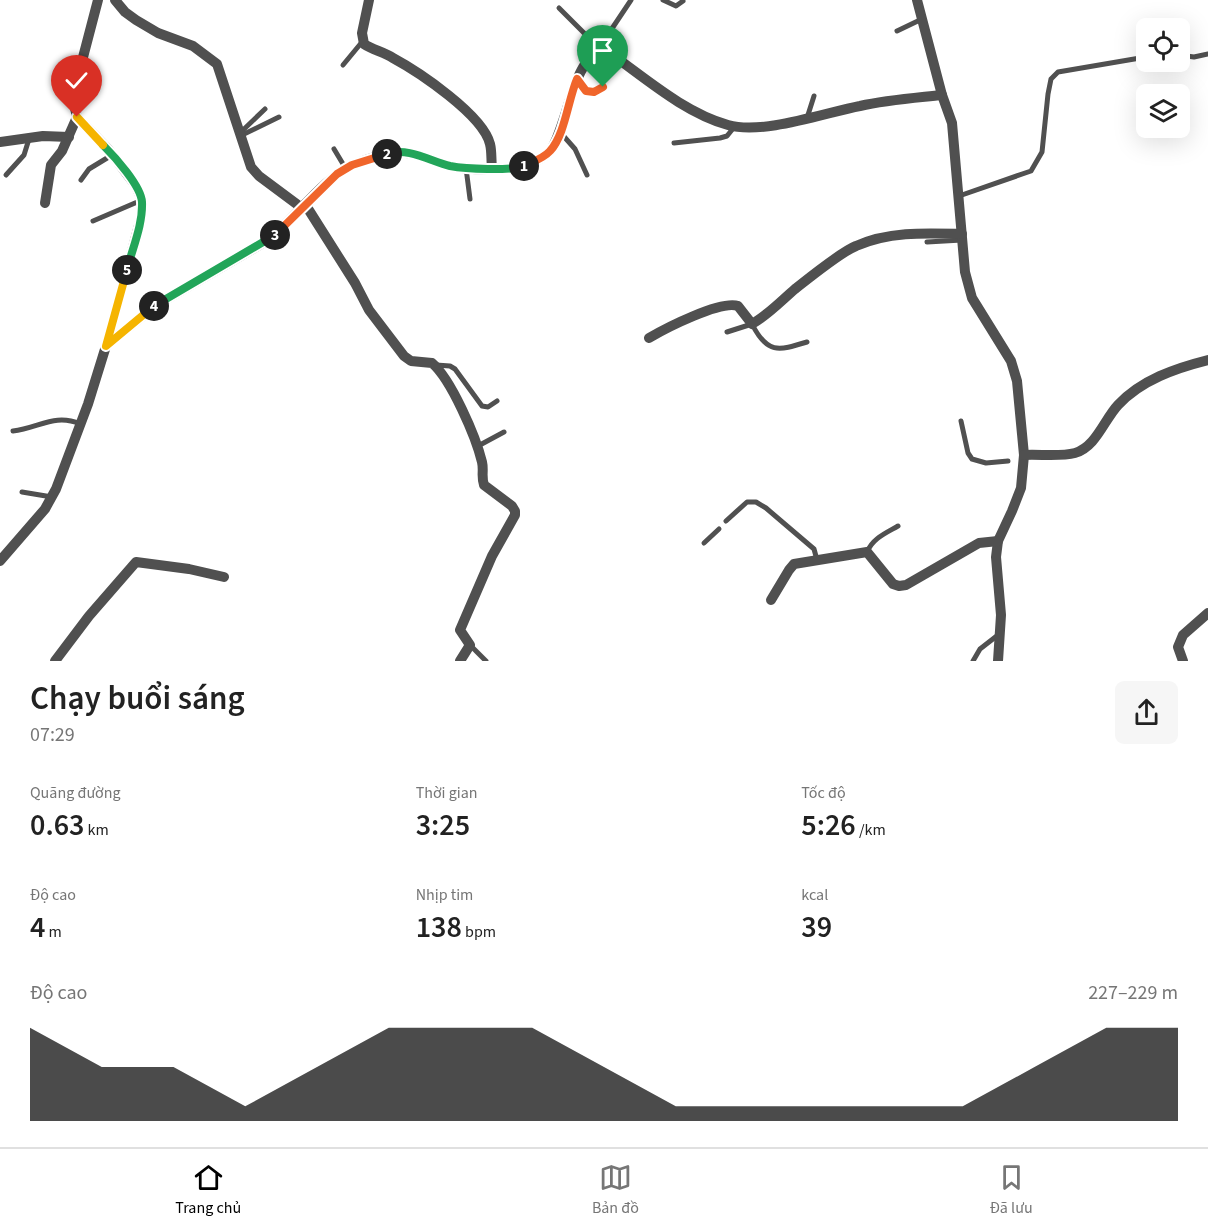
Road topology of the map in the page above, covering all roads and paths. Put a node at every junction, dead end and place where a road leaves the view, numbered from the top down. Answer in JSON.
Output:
{"nodes":[{"id":1,"x":98,"y":0,"type":"edge"},
{"id":2,"x":116,"y":0,"type":"edge"},
{"id":3,"x":369,"y":0,"type":"edge"},
{"id":4,"x":631,"y":0,"type":"edge"},
{"id":5,"x":663,"y":0,"type":"edge"},
{"id":6,"x":917,"y":0,"type":"edge"},
{"id":7,"x":682,"y":1,"type":"edge"},
{"id":8,"x":559,"y":8,"type":"dead end"},
{"id":9,"x":922,"y":19,"type":"junction"},
{"id":10,"x":897,"y":31,"type":"dead end"},
{"id":11,"x":362,"y":40,"type":"junction"},
{"id":12,"x":602,"y":50,"type":"junction"},
{"id":13,"x":1208,"y":54,"type":"edge"},
{"id":14,"x":1190,"y":56,"type":"edge"},
{"id":15,"x":1136,"y":59,"type":"edge"},
{"id":16,"x":343,"y":65,"type":"dead end"},
{"id":17,"x":577,"y":79,"type":"junction"},
{"id":18,"x":603,"y":87,"type":"dead end"},
{"id":19,"x":942,"y":95,"type":"junction"},
{"id":20,"x":814,"y":96,"type":"dead end"},
{"id":21,"x":265,"y":109,"type":"dead end"},
{"id":22,"x":77,"y":117,"type":"junction"},
{"id":23,"x":279,"y":117,"type":"dead end"},
{"id":24,"x":806,"y":119,"type":"junction"},
{"id":25,"x":735,"y":126,"type":"junction"},
{"id":26,"x":560,"y":132,"type":"junction"},
{"id":27,"x":241,"y":134,"type":"junction"},
{"id":28,"x":69,"y":137,"type":"junction"},
{"id":29,"x":29,"y":139,"type":"junction"},
{"id":30,"x":0,"y":142,"type":"edge"},
{"id":31,"x":674,"y":143,"type":"dead end"},
{"id":32,"x":334,"y":148,"type":"dead end"},
{"id":33,"x":112,"y":155,"type":"junction"},
{"id":34,"x":466,"y":168,"type":"junction"},
{"id":35,"x":492,"y":168,"type":"junction"},
{"id":36,"x":346,"y":169,"type":"junction"},
{"id":37,"x":6,"y":175,"type":"dead end"},
{"id":38,"x":586,"y":175,"type":"dead end"},
{"id":39,"x":81,"y":180,"type":"dead end"},
{"id":40,"x":959,"y":196,"type":"junction"},
{"id":41,"x":470,"y":199,"type":"dead end"},
{"id":42,"x":142,"y":200,"type":"junction"},
{"id":43,"x":45,"y":204,"type":"dead end"},
{"id":44,"x":303,"y":206,"type":"junction"},
{"id":45,"x":93,"y":221,"type":"dead end"},
{"id":46,"x":962,"y":237,"type":"junction"},
{"id":47,"x":927,"y":242,"type":"dead end"},
{"id":48,"x":752,"y":324,"type":"junction"},
{"id":49,"x":727,"y":332,"type":"dead end"},
{"id":50,"x":649,"y":338,"type":"dead end"},
{"id":51,"x":807,"y":342,"type":"dead end"},
{"id":52,"x":106,"y":346,"type":"junction"},
{"id":53,"x":1208,"y":360,"type":"edge"},
{"id":54,"x":435,"y":365,"type":"junction"},
{"id":55,"x":497,"y":401,"type":"dead end"},
{"id":56,"x":961,"y":421,"type":"dead end"},
{"id":57,"x":80,"y":424,"type":"junction"},
{"id":58,"x":13,"y":431,"type":"dead end"},
{"id":59,"x":504,"y":432,"type":"dead end"},
{"id":60,"x":477,"y":447,"type":"junction"},
{"id":61,"x":1015,"y":459,"type":"junction"},
{"id":62,"x":22,"y":492,"type":"dead end"},
{"id":63,"x":52,"y":496,"type":"junction"},
{"id":64,"x":726,"y":521,"type":"dead end"},
{"id":65,"x":898,"y":526,"type":"dead end"},
{"id":66,"x":719,"y":529,"type":"dead end"},
{"id":67,"x":999,"y":541,"type":"junction"},
{"id":68,"x":704,"y":543,"type":"dead end"},
{"id":69,"x":867,"y":552,"type":"junction"},
{"id":70,"x":0,"y":561,"type":"edge"},
{"id":71,"x":816,"y":562,"type":"junction"},
{"id":72,"x":224,"y":577,"type":"dead end"},
{"id":73,"x":771,"y":600,"type":"dead end"},
{"id":74,"x":1208,"y":613,"type":"edge"},
{"id":75,"x":1000,"y":634,"type":"junction"},
{"id":76,"x":470,"y":645,"type":"junction"},
{"id":77,"x":55,"y":661,"type":"edge"},
{"id":78,"x":460,"y":661,"type":"edge"},
{"id":79,"x":486,"y":661,"type":"edge"},
{"id":80,"x":973,"y":661,"type":"edge"},
{"id":81,"x":998,"y":661,"type":"edge"},
{"id":82,"x":1183,"y":661,"type":"edge"}],
"edges":[{"from":1,"to":22,"type":"street"},
{"from":2,"to":27,"type":"street"},
{"from":3,"to":11,"type":"street"},
{"from":4,"to":12,"type":"lane"},
{"from":5,"to":7,"type":"lane"},
{"from":6,"to":9,"type":"street"},
{"from":8,"to":12,"type":"lane"},
{"from":9,"to":10,"type":"lane"},
{"from":9,"to":19,"type":"street"},
{"from":11,"to":16,"type":"lane"},
{"from":11,"to":35,"type":"street"},
{"from":12,"to":17,"type":"street"},
{"from":12,"to":25,"type":"street"},
{"from":13,"to":14,"type":"lane"},
{"from":15,"to":40,"type":"lane"},
{"from":17,"to":18,"type":"lane"},
{"from":17,"to":26,"type":"street"},
{"from":19,"to":24,"type":"street"},
{"from":19,"to":40,"type":"street"},
{"from":20,"to":24,"type":"lane"},
{"from":21,"to":27,"type":"lane"},
{"from":22,"to":28,"type":"street"},
{"from":22,"to":33,"type":"street"},
{"from":23,"to":27,"type":"lane"},
{"from":24,"to":25,"type":"street"},
{"from":25,"to":31,"type":"lane"},
{"from":26,"to":35,"type":"street"},
{"from":26,"to":38,"type":"lane"},
{"from":27,"to":44,"type":"street"},
{"from":28,"to":29,"type":"street"},
{"from":28,"to":43,"type":"street"},
{"from":29,"to":30,"type":"street"},
{"from":29,"to":37,"type":"lane"},
{"from":32,"to":36,"type":"lane"},
{"from":33,"to":39,"type":"lane"},
{"from":33,"to":42,"type":"street"},
{"from":34,"to":35,"type":"street"},
{"from":34,"to":36,"type":"street"},
{"from":34,"to":41,"type":"lane"},
{"from":36,"to":44,"type":"street"},
{"from":40,"to":46,"type":"street"},
{"from":42,"to":45,"type":"lane"},
{"from":42,"to":52,"type":"street"},
{"from":44,"to":52,"type":"street"},
{"from":44,"to":54,"type":"street"},
{"from":46,"to":47,"type":"lane"},
{"from":46,"to":48,"type":"street"},
{"from":46,"to":61,"type":"street"},
{"from":48,"to":49,"type":"lane"},
{"from":48,"to":50,"type":"street"},
{"from":48,"to":51,"type":"lane"},
{"from":52,"to":57,"type":"street"},
{"from":53,"to":61,"type":"street"},
{"from":54,"to":55,"type":"lane"},
{"from":54,"to":60,"type":"street"},
{"from":56,"to":61,"type":"lane"},
{"from":57,"to":58,"type":"lane"},
{"from":57,"to":63,"type":"street"},
{"from":59,"to":60,"type":"lane"},
{"from":60,"to":76,"type":"street"},
{"from":61,"to":67,"type":"street"},
{"from":62,"to":63,"type":"lane"},
{"from":63,"to":70,"type":"street"},
{"from":64,"to":71,"type":"lane"},
{"from":65,"to":69,"type":"lane"},
{"from":66,"to":68,"type":"lane"},
{"from":67,"to":69,"type":"street"},
{"from":67,"to":75,"type":"street"},
{"from":69,"to":71,"type":"street"},
{"from":71,"to":73,"type":"street"},
{"from":72,"to":77,"type":"street"},
{"from":74,"to":82,"type":"street"},
{"from":75,"to":80,"type":"lane"},
{"from":75,"to":81,"type":"street"},
{"from":76,"to":78,"type":"street"},
{"from":76,"to":79,"type":"lane"}]}
